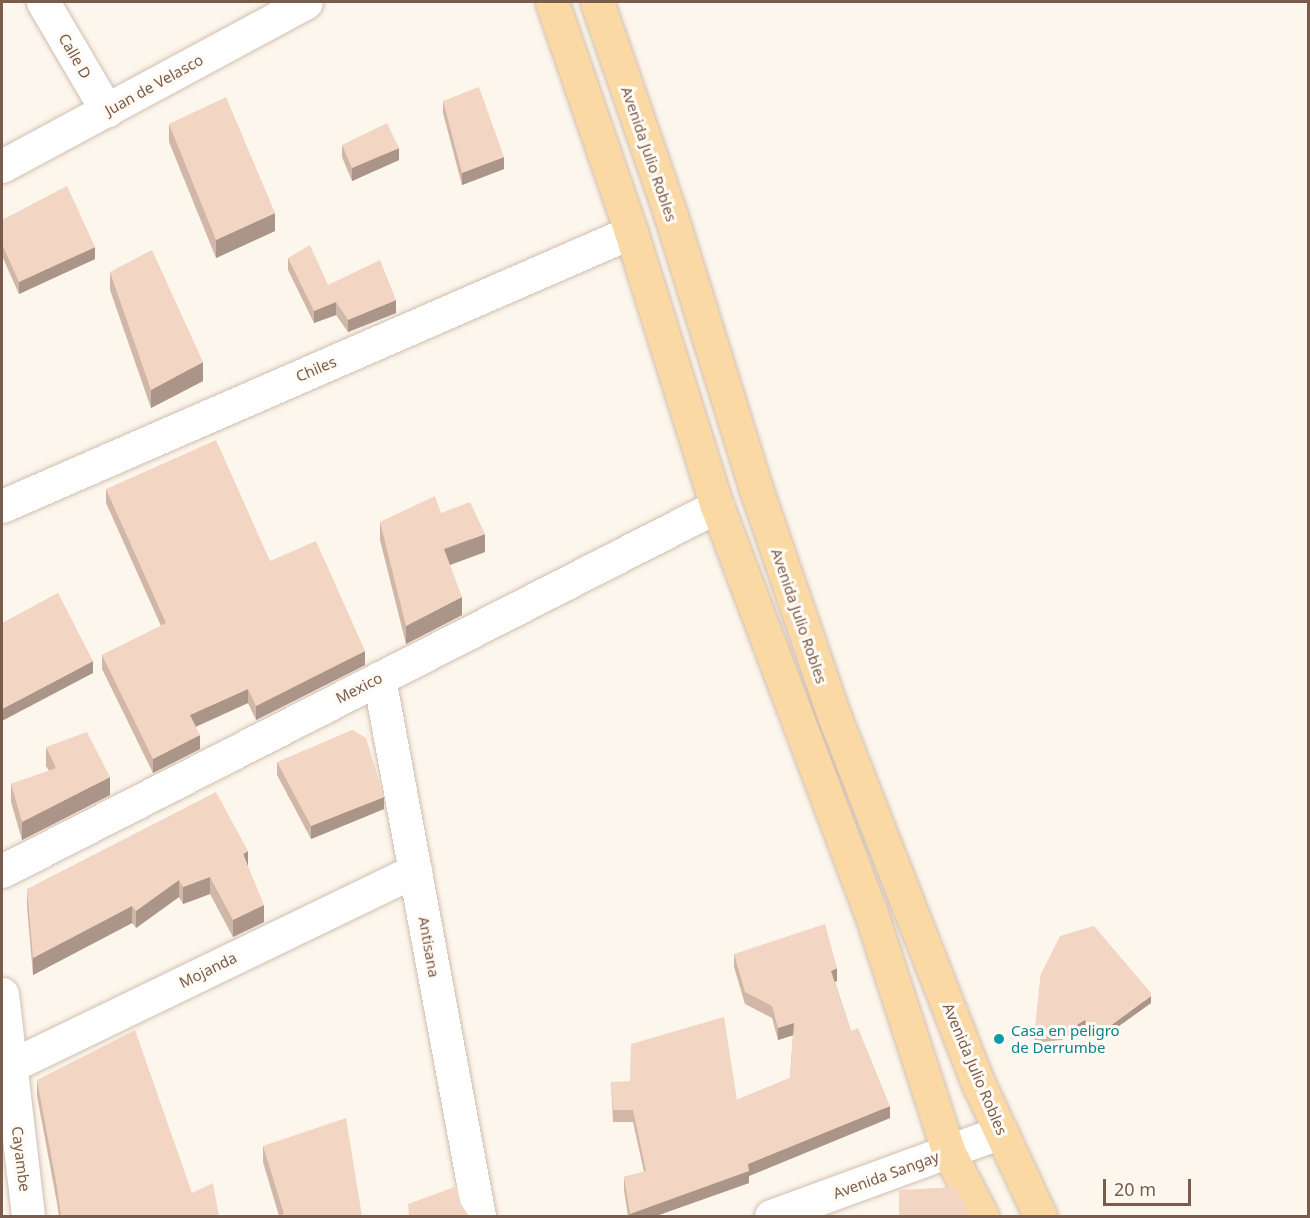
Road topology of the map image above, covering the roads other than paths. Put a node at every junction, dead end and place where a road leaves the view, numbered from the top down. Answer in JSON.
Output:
{"nodes":[{"id":1,"x":43,"y":2,"type":"edge"},
{"id":2,"x":306,"y":2,"type":"edge"},
{"id":3,"x":552,"y":2,"type":"edge"},
{"id":4,"x":597,"y":2,"type":"edge"},
{"id":5,"x":269,"y":10,"type":"edge"},
{"id":6,"x":107,"y":111,"type":"junction"},
{"id":7,"x":2,"y":166,"type":"edge"},
{"id":8,"x":632,"y":232,"type":"junction"},
{"id":9,"x":2,"y":506,"type":"edge"},
{"id":10,"x":717,"y":506,"type":"junction"},
{"id":11,"x":379,"y":678,"type":"junction"},
{"id":12,"x":415,"y":870,"type":"junction"},
{"id":13,"x":2,"y":871,"type":"edge"},
{"id":14,"x":2,"y":994,"type":"edge"},
{"id":15,"x":6,"y":1068,"type":"edge"},
{"id":16,"x":1001,"y":1132,"type":"junction"},
{"id":17,"x":949,"y":1153,"type":"junction"},
{"id":18,"x":28,"y":1216,"type":"edge"},
{"id":19,"x":479,"y":1216,"type":"edge"},
{"id":20,"x":771,"y":1216,"type":"edge"},
{"id":21,"x":981,"y":1216,"type":"edge"},
{"id":22,"x":1040,"y":1216,"type":"edge"}],
"edges":[{"from":1,"to":6,"type":"street","name":"Calle D"},
{"from":2,"to":5,"type":"street","name":"Juan de Velasco"},
{"from":3,"to":8,"type":"main road"},
{"from":4,"to":16,"type":"main road","name":"Avenida Julio Robles"},
{"from":5,"to":6,"type":"street","name":"Juan de Velasco"},
{"from":6,"to":7,"type":"street","name":"Juan de Velasco"},
{"from":8,"to":9,"type":"street","name":"Chiles"},
{"from":8,"to":10,"type":"main road"},
{"from":10,"to":11,"type":"street","name":"Mexico"},
{"from":10,"to":17,"type":"main road"},
{"from":11,"to":12,"type":"street","name":"Antisana"},
{"from":11,"to":13,"type":"street","name":"Mexico"},
{"from":12,"to":15,"type":"street","name":"Mojanda"},
{"from":12,"to":19,"type":"street","name":"Antisana"},
{"from":14,"to":15,"type":"street","name":"Cayambe"},
{"from":15,"to":18,"type":"street","name":"Cayambe"},
{"from":16,"to":17,"type":"street","name":"Avenida Sangay"},
{"from":16,"to":22,"type":"main road","name":"Avenida Julio Robles"},
{"from":17,"to":20,"type":"street","name":"Avenida Sangay"},
{"from":17,"to":21,"type":"main road"}]}
